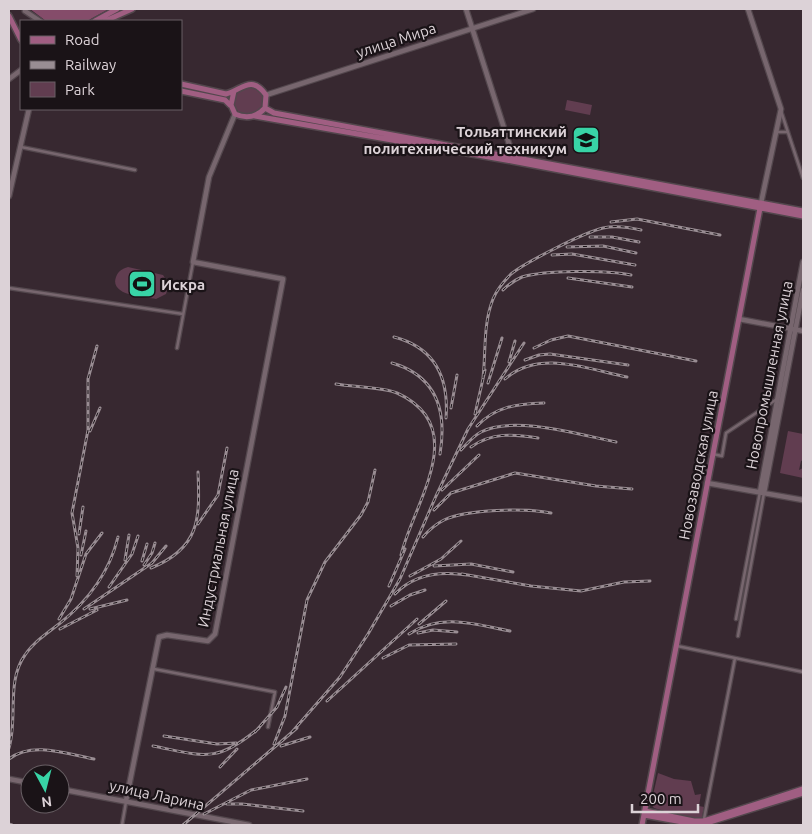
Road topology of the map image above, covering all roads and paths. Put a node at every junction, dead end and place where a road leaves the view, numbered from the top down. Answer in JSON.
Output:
{"nodes":[{"id":1,"x":132,"y":9,"type":"edge"},
{"id":2,"x":466,"y":9,"type":"edge"},
{"id":3,"x":533,"y":9,"type":"edge"},
{"id":4,"x":748,"y":9,"type":"edge"},
{"id":5,"x":24,"y":10,"type":"edge"},
{"id":6,"x":116,"y":12,"type":"edge"},
{"id":7,"x":9,"y":16,"type":"edge"},
{"id":8,"x":39,"y":20,"type":"edge"},
{"id":9,"x":97,"y":20,"type":"edge"},
{"id":10,"x":106,"y":20,"type":"edge"},
{"id":11,"x":14,"y":25,"type":"junction"},
{"id":12,"x":472,"y":28,"type":"junction"},
{"id":13,"x":20,"y":32,"type":"edge"},
{"id":14,"x":20,"y":38,"type":"edge"},
{"id":15,"x":20,"y":71,"type":"edge"},
{"id":16,"x":9,"y":79,"type":"edge"},
{"id":17,"x":182,"y":84,"type":"edge"},
{"id":18,"x":182,"y":90,"type":"edge"},
{"id":19,"x":234,"y":91,"type":"junction"},
{"id":20,"x":266,"y":95,"type":"junction"},
{"id":21,"x":230,"y":105,"type":"junction"},
{"id":22,"x":265,"y":108,"type":"junction"},
{"id":23,"x":781,"y":109,"type":"junction"},
{"id":24,"x":29,"y":110,"type":"edge"},
{"id":25,"x":235,"y":114,"type":"junction"},
{"id":26,"x":254,"y":116,"type":"junction"},
{"id":27,"x":356,"y":131,"type":"junction"},
{"id":28,"x":775,"y":132,"type":"junction"},
{"id":29,"x":788,"y":132,"type":"junction"},
{"id":30,"x":20,"y":146,"type":"junction"},
{"id":31,"x":512,"y":159,"type":"junction"},
{"id":32,"x":135,"y":170,"type":"dead end"},
{"id":33,"x":803,"y":178,"type":"edge"},
{"id":34,"x":9,"y":196,"type":"edge"},
{"id":35,"x":761,"y":206,"type":"junction"},
{"id":36,"x":803,"y":211,"type":"edge"},
{"id":37,"x":793,"y":212,"type":"junction"},
{"id":38,"x":803,"y":216,"type":"edge"},
{"id":39,"x":193,"y":262,"type":"junction"},
{"id":40,"x":803,"y":262,"type":"edge"},
{"id":41,"x":9,"y":288,"type":"edge"},
{"id":42,"x":803,"y":290,"type":"edge"},
{"id":43,"x":183,"y":314,"type":"junction"},
{"id":44,"x":738,"y":319,"type":"junction"},
{"id":45,"x":793,"y":330,"type":"junction"},
{"id":46,"x":803,"y":332,"type":"edge"},
{"id":47,"x":177,"y":348,"type":"dead end"},
{"id":48,"x":777,"y":399,"type":"junction"},
{"id":49,"x":714,"y":454,"type":"junction"},
{"id":50,"x":707,"y":482,"type":"junction"},
{"id":51,"x":762,"y":493,"type":"junction"},
{"id":52,"x":803,"y":500,"type":"edge"},
{"id":53,"x":736,"y":619,"type":"dead end"},
{"id":54,"x":738,"y":636,"type":"dead end"},
{"id":55,"x":676,"y":646,"type":"junction"},
{"id":56,"x":734,"y":658,"type":"junction"},
{"id":57,"x":152,"y":669,"type":"junction"},
{"id":58,"x":803,"y":672,"type":"edge"},
{"id":59,"x":268,"y":727,"type":"dead end"},
{"id":60,"x":803,"y":789,"type":"edge"},
{"id":61,"x":70,"y":791,"type":"edge"},
{"id":62,"x":803,"y":793,"type":"edge"},
{"id":63,"x":126,"y":801,"type":"junction"},
{"id":64,"x":760,"y":805,"type":"junction"},
{"id":65,"x":644,"y":813,"type":"junction"},
{"id":66,"x":701,"y":824,"type":"edge"},
{"id":67,"x":122,"y":825,"type":"edge"},
{"id":68,"x":249,"y":825,"type":"edge"},
{"id":69,"x":642,"y":825,"type":"edge"}],
"edges":[{"from":1,"to":6,"type":"main road"},
{"from":2,"to":12,"type":"street"},
{"from":3,"to":12,"type":"street","name":"улица Мира"},
{"from":4,"to":23,"type":"street"},
{"from":5,"to":8,"type":"street"},
{"from":6,"to":9,"type":"main road"},
{"from":6,"to":10,"type":"main road"},
{"from":7,"to":11,"type":"main road"},
{"from":11,"to":13,"type":"main road"},
{"from":11,"to":14,"type":"main road"},
{"from":12,"to":20,"type":"street","name":"улица Мира"},
{"from":12,"to":31,"type":"street"},
{"from":15,"to":16,"type":"street"},
{"from":17,"to":19,"type":"main road"},
{"from":18,"to":21,"type":"main road"},
{"from":19,"to":20,"type":"main road"},
{"from":19,"to":21,"type":"main road"},
{"from":20,"to":22,"type":"main road"},
{"from":21,"to":25,"type":"main road"},
{"from":22,"to":26,"type":"main road"},
{"from":22,"to":27,"type":"main road"},
{"from":23,"to":28,"type":"street","name":"Новозаводская улица"},
{"from":23,"to":29,"type":"street"},
{"from":24,"to":30,"type":"street"},
{"from":25,"to":26,"type":"main road"},
{"from":25,"to":39,"type":"street"},
{"from":26,"to":27,"type":"main road"},
{"from":27,"to":31,"type":"main road"},
{"from":28,"to":29,"type":"street"},
{"from":28,"to":35,"type":"street","name":"Новозаводская улица"},
{"from":29,"to":33,"type":"street"},
{"from":30,"to":32,"type":"street"},
{"from":30,"to":34,"type":"street"},
{"from":31,"to":35,"type":"main road"},
{"from":35,"to":37,"type":"main road"},
{"from":35,"to":44,"type":"main road","name":"Новозаводская улица"},
{"from":36,"to":37,"type":"main road"},
{"from":37,"to":38,"type":"main road"},
{"from":39,"to":43,"type":"street"},
{"from":39,"to":57,"type":"street","name":"Индустриальная улица"},
{"from":40,"to":45,"type":"street","name":"Новопромышленная улица"},
{"from":41,"to":43,"type":"street"},
{"from":42,"to":45,"type":"street","name":"Новопромышленная улица"},
{"from":43,"to":47,"type":"street"},
{"from":44,"to":45,"type":"street"},
{"from":44,"to":49,"type":"main road","name":"Новозаводская улица"},
{"from":45,"to":46,"type":"street"},
{"from":45,"to":48,"type":"street","name":"Новопромышленная улица"},
{"from":45,"to":51,"type":"street","name":"Новопромышленная улица"},
{"from":48,"to":49,"type":"street"},
{"from":48,"to":51,"type":"street","name":"Новопромышленная улица"},
{"from":49,"to":50,"type":"main road","name":"Новозаводская улица"},
{"from":50,"to":51,"type":"street"},
{"from":50,"to":55,"type":"main road","name":"Новозаводская улица"},
{"from":51,"to":52,"type":"street"},
{"from":51,"to":53,"type":"street"},
{"from":51,"to":54,"type":"street"},
{"from":55,"to":56,"type":"street"},
{"from":55,"to":65,"type":"main road","name":"Новозаводская улица"},
{"from":56,"to":58,"type":"street"},
{"from":56,"to":66,"type":"street"},
{"from":57,"to":59,"type":"street"},
{"from":57,"to":63,"type":"street","name":"Индустриальная улица"},
{"from":60,"to":64,"type":"main road"},
{"from":61,"to":63,"type":"street","name":"улица Ларина"},
{"from":62,"to":64,"type":"main road"},
{"from":63,"to":67,"type":"street","name":"Индустриальная улица"},
{"from":63,"to":68,"type":"street","name":"улица Ларина"},
{"from":64,"to":66,"type":"main road"},
{"from":65,"to":66,"type":"main road"},
{"from":65,"to":69,"type":"main road","name":"Новозаводская улица"}]}
